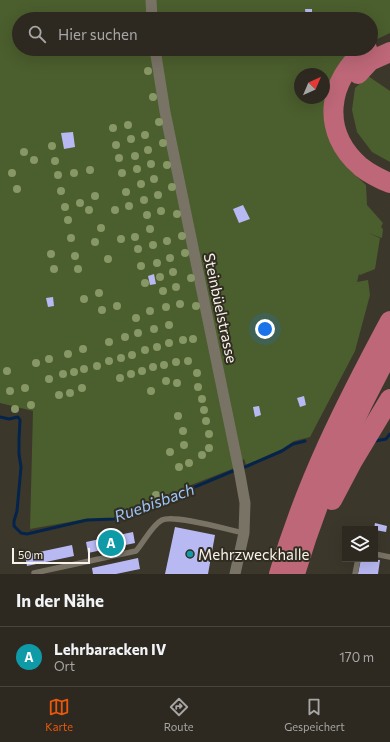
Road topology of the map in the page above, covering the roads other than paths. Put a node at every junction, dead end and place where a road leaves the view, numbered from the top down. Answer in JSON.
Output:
{"nodes":[{"id":1,"x":151,"y":0,"type":"edge"},
{"id":2,"x":152,"y":12,"type":"edge"},
{"id":3,"x":390,"y":38,"type":"edge"},
{"id":4,"x":378,"y":44,"type":"edge"},
{"id":5,"x":390,"y":52,"type":"edge"},
{"id":6,"x":156,"y":56,"type":"edge"},
{"id":7,"x":359,"y":56,"type":"edge"},
{"id":8,"x":390,"y":172,"type":"edge"},
{"id":9,"x":390,"y":183,"type":"edge"},
{"id":10,"x":390,"y":321,"type":"edge"},
{"id":11,"x":390,"y":351,"type":"edge"},
{"id":12,"x":390,"y":399,"type":"edge"},
{"id":13,"x":244,"y":533,"type":"junction"},
{"id":14,"x":378,"y":555,"type":"edge"},
{"id":15,"x":390,"y":557,"type":"edge"},
{"id":16,"x":357,"y":562,"type":"edge"},
{"id":17,"x":34,"y":573,"type":"dead end"},
{"id":18,"x":236,"y":574,"type":"edge"},
{"id":19,"x":279,"y":574,"type":"edge"},
{"id":20,"x":295,"y":574,"type":"edge"},
{"id":21,"x":355,"y":574,"type":"edge"}],
"edges":[{"from":1,"to":2,"type":"street"},
{"from":3,"to":4,"type":"highway"},
{"from":5,"to":8,"type":"highway"},
{"from":6,"to":13,"type":"street","name":"Steinbüelstrasse"},
{"from":7,"to":9,"type":"highway"},
{"from":10,"to":19,"type":"highway"},
{"from":11,"to":20,"type":"highway"},
{"from":12,"to":20,"type":"highway"},
{"from":13,"to":17,"type":"lane"},
{"from":13,"to":18,"type":"street","name":"Steinbüelstrasse"},
{"from":14,"to":15,"type":"lane"},
{"from":16,"to":21,"type":"lane"}]}
